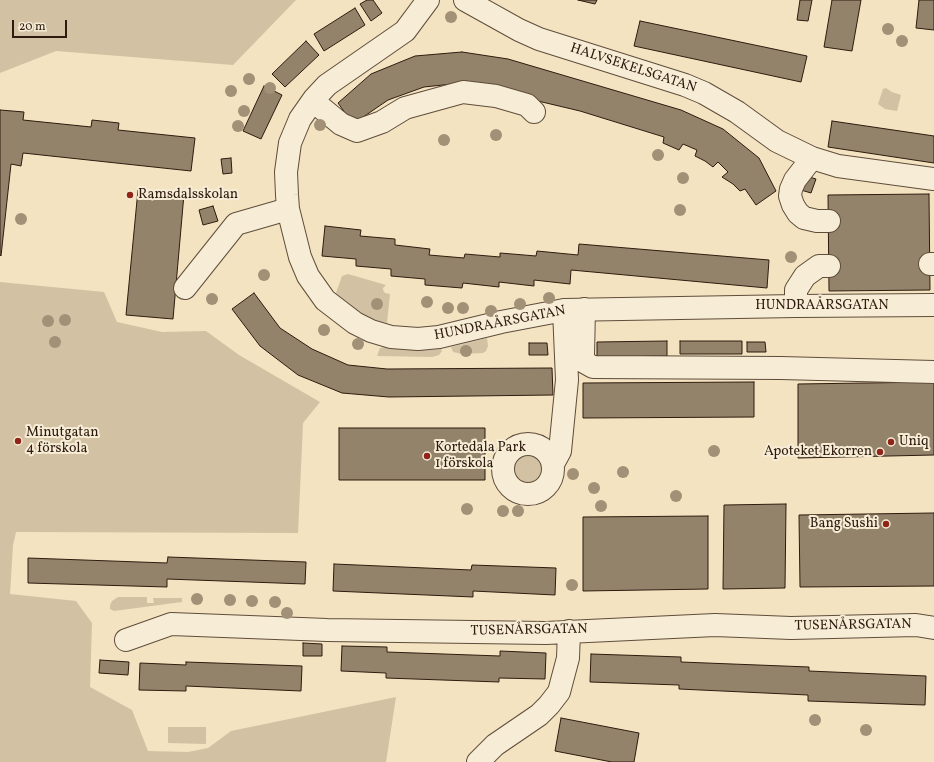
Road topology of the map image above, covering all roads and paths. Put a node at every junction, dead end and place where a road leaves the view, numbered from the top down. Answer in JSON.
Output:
{"nodes":[{"id":1,"x":428,"y":0,"type":"edge"},
{"id":2,"x":465,"y":0,"type":"edge"},
{"id":3,"x":313,"y":101,"type":"junction"},
{"id":4,"x":534,"y":112,"type":"dead end"},
{"id":5,"x":812,"y":158,"type":"junction"},
{"id":6,"x":934,"y":179,"type":"edge"},
{"id":7,"x":288,"y":209,"type":"junction"},
{"id":8,"x":829,"y":221,"type":"dead end"},
{"id":9,"x":829,"y":266,"type":"dead end"},
{"id":10,"x":185,"y":288,"type":"dead end"},
{"id":11,"x":934,"y":305,"type":"edge"},
{"id":12,"x":796,"y":306,"type":"junction"},
{"id":13,"x":574,"y":309,"type":"junction"},
{"id":14,"x":934,"y":372,"type":"edge"},
{"id":15,"x":553,"y":464,"type":"dead end"},
{"id":16,"x":934,"y":628,"type":"edge"},
{"id":17,"x":569,"y":631,"type":"junction"},
{"id":18,"x":126,"y":640,"type":"dead end"},
{"id":19,"x":478,"y":762,"type":"edge"}],
"edges":[{"from":1,"to":3,"type":"street","name":"HUNDRAÅRSGATAN"},
{"from":2,"to":5,"type":"street","name":"HALVSEKELSGATAN"},
{"from":3,"to":4,"type":"street"},
{"from":3,"to":7,"type":"street","name":"HUNDRAÅRSGATAN"},
{"from":5,"to":6,"type":"street","name":"HALVSEKELSGATAN"},
{"from":5,"to":8,"type":"street"},
{"from":7,"to":10,"type":"street"},
{"from":7,"to":13,"type":"street","name":"HUNDRAÅRSGATAN"},
{"from":9,"to":12,"type":"street"},
{"from":11,"to":12,"type":"street","name":"HUNDRAÅRSGATAN"},
{"from":12,"to":13,"type":"street","name":"HUNDRAÅRSGATAN"},
{"from":13,"to":14,"type":"street"},
{"from":13,"to":15,"type":"street"},
{"from":16,"to":17,"type":"street","name":"TUSENÅRSGATAN"},
{"from":17,"to":18,"type":"street","name":"TUSENÅRSGATAN"},
{"from":17,"to":19,"type":"street"}]}
